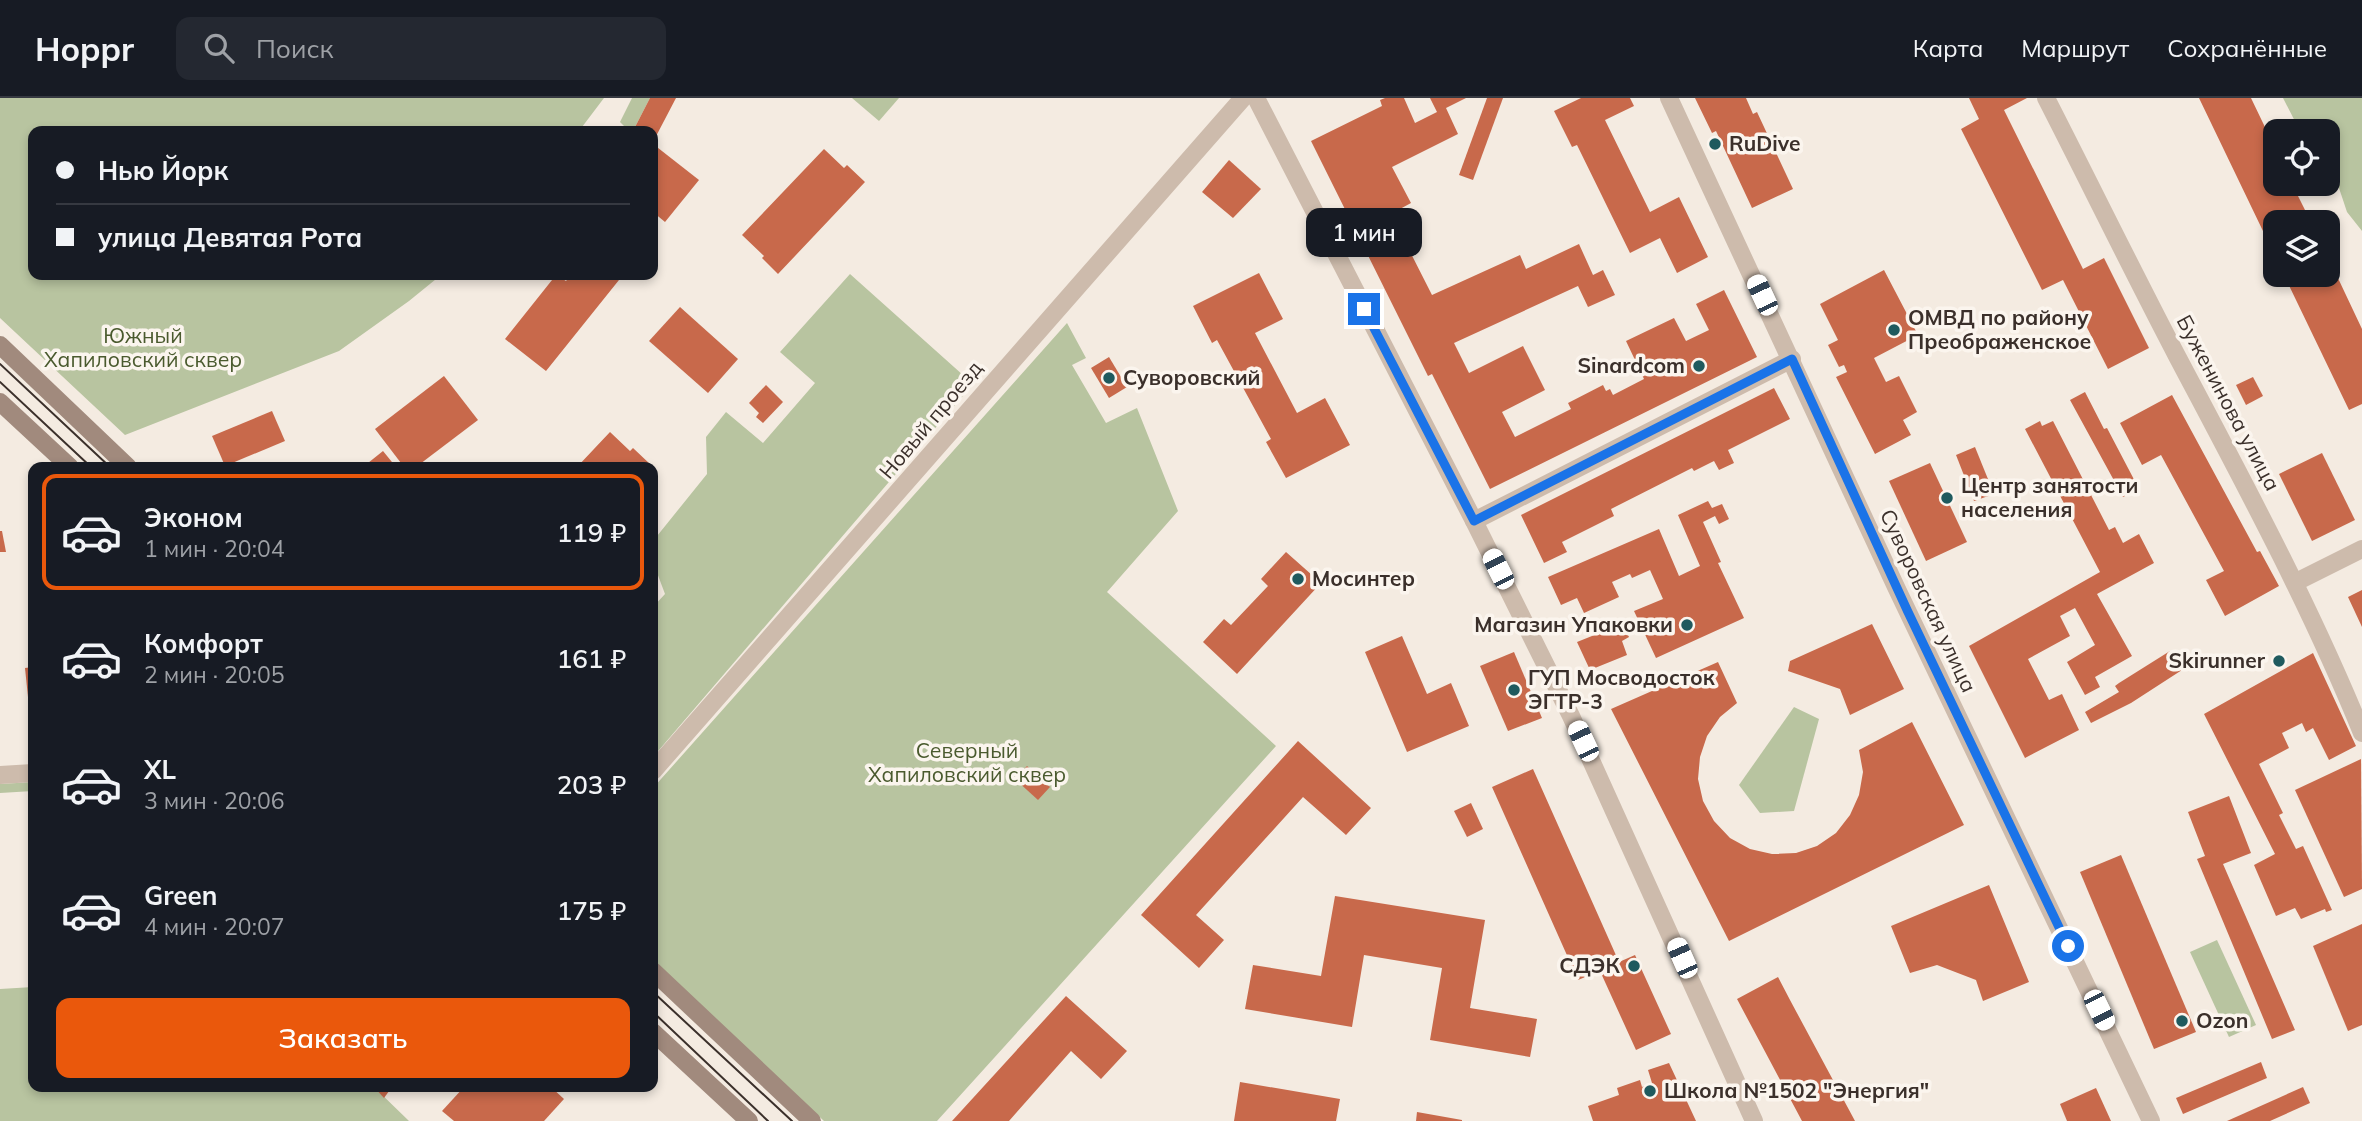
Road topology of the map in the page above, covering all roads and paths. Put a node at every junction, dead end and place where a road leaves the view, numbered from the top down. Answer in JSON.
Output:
{"nodes":[{"id":1,"x":1243,"y":98,"type":"edge"},
{"id":2,"x":1256,"y":98,"type":"edge"},
{"id":3,"x":1669,"y":98,"type":"edge"},
{"id":4,"x":2046,"y":98,"type":"edge"},
{"id":5,"x":0,"y":345,"type":"edge"},
{"id":6,"x":1792,"y":359,"type":"junction"},
{"id":7,"x":0,"y":402,"type":"edge"},
{"id":8,"x":65,"y":462,"type":"edge"},
{"id":9,"x":123,"y":462,"type":"edge"},
{"id":10,"x":1474,"y":521,"type":"junction"},
{"id":11,"x":2362,"y":549,"type":"edge"},
{"id":12,"x":2296,"y":582,"type":"junction"},
{"id":13,"x":2362,"y":733,"type":"edge"},
{"id":14,"x":658,"y":765,"type":"edge"},
{"id":15,"x":28,"y":773,"type":"edge"},
{"id":16,"x":0,"y":775,"type":"edge"},
{"id":17,"x":658,"y":976,"type":"edge"},
{"id":18,"x":658,"y":1037,"type":"edge"},
{"id":19,"x":749,"y":1121,"type":"edge"},
{"id":20,"x":812,"y":1121,"type":"edge"},
{"id":21,"x":1754,"y":1121,"type":"edge"},
{"id":22,"x":2151,"y":1121,"type":"edge"}],
"edges":[{"from":1,"to":14,"type":"street","name":"Новый проезд"},
{"from":2,"to":10,"type":"street"},
{"from":3,"to":6,"type":"street","name":"Суворовская улица"},
{"from":4,"to":12,"type":"street","name":"Буженинова улица"},
{"from":5,"to":9,"type":"main road"},
{"from":6,"to":10,"type":"street"},
{"from":6,"to":22,"type":"street","name":"Суворовская улица"},
{"from":7,"to":8,"type":"main road"},
{"from":10,"to":21,"type":"street"},
{"from":11,"to":12,"type":"street"},
{"from":12,"to":13,"type":"street","name":"Буженинова улица"},
{"from":15,"to":16,"type":"street"},
{"from":17,"to":20,"type":"main road"},
{"from":18,"to":19,"type":"main road"}]}
